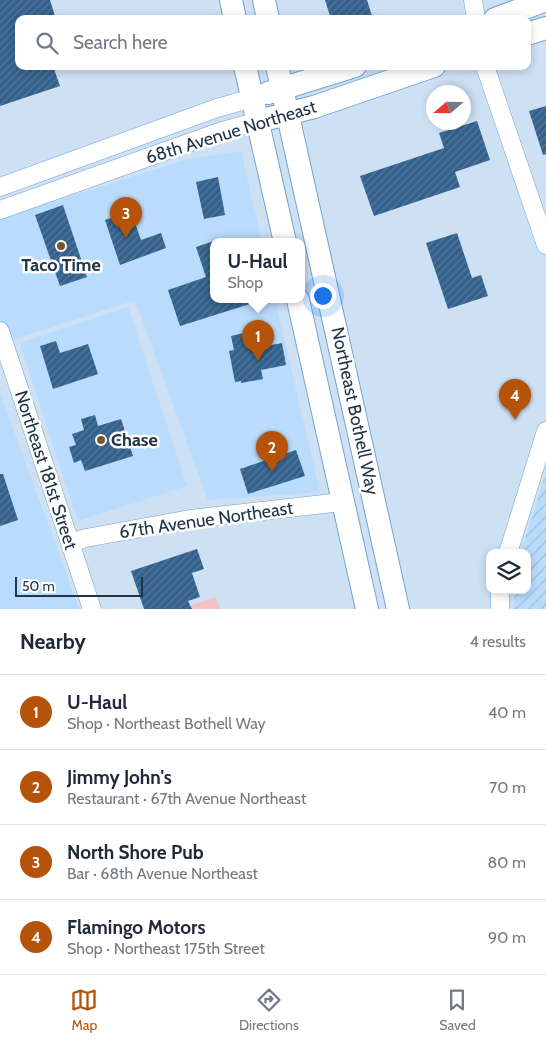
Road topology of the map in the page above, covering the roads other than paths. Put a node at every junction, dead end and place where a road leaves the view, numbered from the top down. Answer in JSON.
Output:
{"nodes":[{"id":1,"x":231,"y":0,"type":"edge"},
{"id":2,"x":264,"y":0,"type":"edge"},
{"id":3,"x":473,"y":0,"type":"edge"},
{"id":4,"x":546,"y":0,"type":"edge"},
{"id":5,"x":234,"y":15,"type":"edge"},
{"id":6,"x":267,"y":15,"type":"edge"},
{"id":7,"x":475,"y":15,"type":"edge"},
{"id":8,"x":506,"y":15,"type":"edge"},
{"id":9,"x":546,"y":28,"type":"edge"},
{"id":10,"x":531,"y":33,"type":"edge"},
{"id":11,"x":247,"y":70,"type":"edge"},
{"id":12,"x":278,"y":70,"type":"edge"},
{"id":13,"x":342,"y":70,"type":"edge"},
{"id":14,"x":422,"y":70,"type":"edge"},
{"id":15,"x":486,"y":70,"type":"edge"},
{"id":16,"x":282,"y":89,"type":"junction"},
{"id":17,"x":253,"y":98,"type":"junction"},
{"id":18,"x":288,"y":114,"type":"junction"},
{"id":19,"x":259,"y":121,"type":"junction"},
{"id":20,"x":0,"y":187,"type":"edge"},
{"id":21,"x":0,"y":210,"type":"edge"},
{"id":22,"x":285,"y":238,"type":"edge"},
{"id":23,"x":546,"y":245,"type":"edge"},
{"id":24,"x":299,"y":303,"type":"edge"},
{"id":25,"x":0,"y":331,"type":"edge"},
{"id":26,"x":546,"y":431,"type":"edge"},
{"id":27,"x":342,"y":502,"type":"junction"},
{"id":28,"x":70,"y":543,"type":"junction"},
{"id":29,"x":509,"y":549,"type":"edge"},
{"id":30,"x":500,"y":594,"type":"edge"},
{"id":31,"x":92,"y":609,"type":"edge"},
{"id":32,"x":367,"y":609,"type":"edge"},
{"id":33,"x":383,"y":609,"type":"edge"},
{"id":34,"x":398,"y":609,"type":"edge"},
{"id":35,"x":500,"y":609,"type":"edge"}],
"edges":[{"from":1,"to":5,"type":"main road"},
{"from":2,"to":6,"type":"main road"},
{"from":3,"to":7,"type":"street"},
{"from":4,"to":8,"type":"main road"},
{"from":9,"to":10,"type":"main road"},
{"from":11,"to":17,"type":"main road"},
{"from":12,"to":16,"type":"main road","name":"Northeast Bothell Way"},
{"from":13,"to":16,"type":"main road","name":"68th Avenue Northeast"},
{"from":14,"to":18,"type":"main road","name":"68th Avenue Northeast"},
{"from":15,"to":23,"type":"street"},
{"from":16,"to":17,"type":"main road","name":"68th Avenue Northeast"},
{"from":16,"to":18,"type":"main road","name":"Northeast Bothell Way"},
{"from":17,"to":19,"type":"main road"},
{"from":17,"to":20,"type":"street","name":"68th Avenue Northeast"},
{"from":18,"to":19,"type":"main road","name":"68th Avenue Northeast"},
{"from":18,"to":34,"type":"main road","name":"Northeast Bothell Way"},
{"from":19,"to":21,"type":"street","name":"68th Avenue Northeast"},
{"from":19,"to":22,"type":"main road"},
{"from":24,"to":27,"type":"main road","name":"Northeast Bothell Way"},
{"from":25,"to":28,"type":"street","name":"Northeast 181st Street"},
{"from":26,"to":29,"type":"street"},
{"from":27,"to":28,"type":"street","name":"67th Avenue Northeast"},
{"from":27,"to":32,"type":"main road","name":"Northeast Bothell Way"},
{"from":27,"to":33,"type":"main road"},
{"from":28,"to":31,"type":"street","name":"Northeast 181st Street"},
{"from":30,"to":35,"type":"street"}]}
